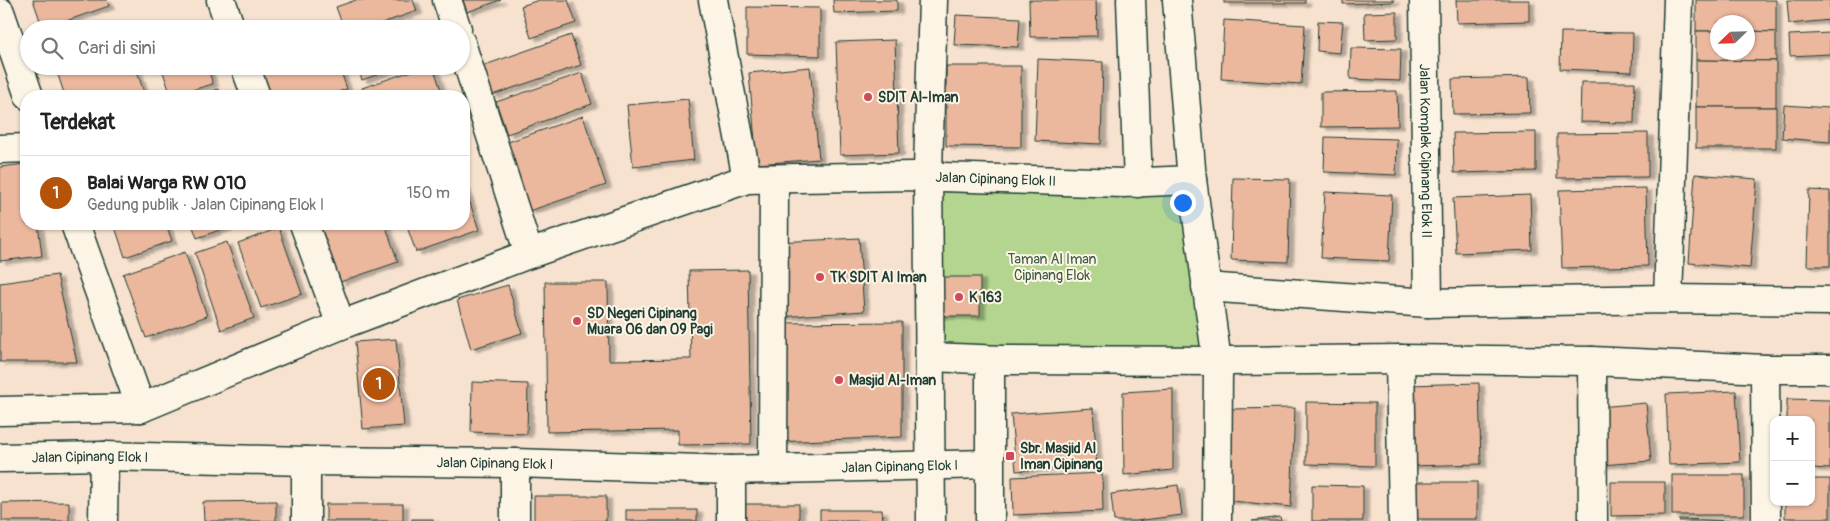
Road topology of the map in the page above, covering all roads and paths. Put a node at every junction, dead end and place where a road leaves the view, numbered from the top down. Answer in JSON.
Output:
{"nodes":[{"id":1,"x":221,"y":0,"type":"edge"},
{"id":2,"x":447,"y":0,"type":"edge"},
{"id":3,"x":713,"y":0,"type":"edge"},
{"id":4,"x":934,"y":0,"type":"edge"},
{"id":5,"x":1131,"y":0,"type":"edge"},
{"id":6,"x":1177,"y":0,"type":"edge"},
{"id":7,"x":1424,"y":0,"type":"edge"},
{"id":8,"x":1678,"y":0,"type":"edge"},
{"id":9,"x":0,"y":12,"type":"edge"},
{"id":10,"x":228,"y":20,"type":"edge"},
{"id":11,"x":454,"y":20,"type":"edge"},
{"id":12,"x":20,"y":70,"type":"edge"},
{"id":13,"x":470,"y":71,"type":"edge"},
{"id":14,"x":22,"y":75,"type":"edge"},
{"id":15,"x":248,"y":75,"type":"edge"},
{"id":16,"x":27,"y":90,"type":"edge"},
{"id":17,"x":254,"y":90,"type":"edge"},
{"id":18,"x":20,"y":148,"type":"edge"},
{"id":19,"x":0,"y":149,"type":"edge"},
{"id":20,"x":928,"y":176,"type":"junction"},
{"id":21,"x":747,"y":179,"type":"junction"},
{"id":22,"x":774,"y":179,"type":"junction"},
{"id":23,"x":1192,"y":180,"type":"junction"},
{"id":24,"x":1138,"y":183,"type":"junction"},
{"id":25,"x":77,"y":230,"type":"edge"},
{"id":26,"x":306,"y":230,"type":"edge"},
{"id":27,"x":529,"y":254,"type":"junction"},
{"id":28,"x":1206,"y":287,"type":"junction"},
{"id":29,"x":1668,"y":299,"type":"junction"},
{"id":30,"x":1830,"y":301,"type":"edge"},
{"id":31,"x":1428,"y":303,"type":"junction"},
{"id":32,"x":341,"y":324,"type":"junction"},
{"id":33,"x":930,"y":356,"type":"junction"},
{"id":34,"x":1400,"y":359,"type":"junction"},
{"id":35,"x":990,"y":360,"type":"junction"},
{"id":36,"x":1592,"y":361,"type":"junction"},
{"id":37,"x":1219,"y":362,"type":"junction"},
{"id":38,"x":1765,"y":368,"type":"junction"},
{"id":39,"x":1830,"y":369,"type":"edge"},
{"id":40,"x":141,"y":408,"type":"junction"},
{"id":41,"x":0,"y":411,"type":"edge"},
{"id":42,"x":104,"y":456,"type":"junction"},
{"id":43,"x":0,"y":458,"type":"edge"},
{"id":44,"x":306,"y":461,"type":"junction"},
{"id":45,"x":515,"y":462,"type":"junction"},
{"id":46,"x":989,"y":464,"type":"junction"},
{"id":47,"x":930,"y":465,"type":"junction"},
{"id":48,"x":773,"y":468,"type":"junction"},
{"id":49,"x":731,"y":470,"type":"junction"},
{"id":50,"x":104,"y":521,"type":"edge"},
{"id":51,"x":306,"y":521,"type":"edge"},
{"id":52,"x":515,"y":521,"type":"edge"},
{"id":53,"x":731,"y":521,"type":"edge"},
{"id":54,"x":931,"y":521,"type":"edge"},
{"id":55,"x":990,"y":521,"type":"edge"},
{"id":56,"x":1217,"y":521,"type":"edge"},
{"id":57,"x":1403,"y":521,"type":"edge"},
{"id":58,"x":1593,"y":521,"type":"edge"},
{"id":59,"x":1766,"y":521,"type":"edge"}],
"edges":[{"from":1,"to":10,"type":"street"},
{"from":2,"to":11,"type":"street"},
{"from":3,"to":21,"type":"street"},
{"from":4,"to":20,"type":"street"},
{"from":5,"to":24,"type":"street"},
{"from":6,"to":23,"type":"street"},
{"from":7,"to":31,"type":"street","name":"Jalan Komplek Cipinang Elok II"},
{"from":8,"to":29,"type":"street"},
{"from":9,"to":12,"type":"street"},
{"from":13,"to":27,"type":"street"},
{"from":14,"to":16,"type":"street"},
{"from":15,"to":17,"type":"street"},
{"from":18,"to":19,"type":"street"},
{"from":20,"to":22,"type":"street"},
{"from":20,"to":24,"type":"street","name":"Jalan Cipinang Elok II"},
{"from":20,"to":33,"type":"street","name":"Jalan Cipinang Elok II"},
{"from":21,"to":22,"type":"street"},
{"from":21,"to":27,"type":"street"},
{"from":22,"to":48,"type":"street"},
{"from":23,"to":24,"type":"street","name":"Jalan Cipinang Elok II"},
{"from":23,"to":28,"type":"street"},
{"from":25,"to":40,"type":"street"},
{"from":26,"to":32,"type":"street"},
{"from":27,"to":32,"type":"street"},
{"from":28,"to":31,"type":"street"},
{"from":28,"to":37,"type":"street"},
{"from":29,"to":30,"type":"street"},
{"from":29,"to":31,"type":"street"},
{"from":32,"to":40,"type":"street"},
{"from":33,"to":35,"type":"street"},
{"from":33,"to":47,"type":"street","name":"Jalan Cipinang Elok II"},
{"from":34,"to":36,"type":"street"},
{"from":34,"to":37,"type":"street"},
{"from":34,"to":57,"type":"street"},
{"from":35,"to":37,"type":"street"},
{"from":35,"to":46,"type":"street"},
{"from":36,"to":38,"type":"street"},
{"from":36,"to":58,"type":"street"},
{"from":37,"to":56,"type":"street"},
{"from":38,"to":39,"type":"street"},
{"from":38,"to":59,"type":"street"},
{"from":40,"to":41,"type":"street"},
{"from":42,"to":43,"type":"street","name":"Jalan Cipinang Elok I"},
{"from":42,"to":44,"type":"street","name":"Jalan Cipinang Elok I"},
{"from":42,"to":50,"type":"street"},
{"from":44,"to":45,"type":"street","name":"Jalan Cipinang Elok I"},
{"from":44,"to":51,"type":"street"},
{"from":45,"to":49,"type":"street","name":"Jalan Cipinang Elok I"},
{"from":45,"to":52,"type":"street"},
{"from":46,"to":47,"type":"street","name":"Jalan Cipinang Elok I"},
{"from":46,"to":55,"type":"street"},
{"from":47,"to":48,"type":"street","name":"Jalan Cipinang Elok I"},
{"from":47,"to":54,"type":"street","name":"Jalan Cipinang Elok II"},
{"from":48,"to":49,"type":"street","name":"Jalan Cipinang Elok I"},
{"from":49,"to":53,"type":"street"}]}
